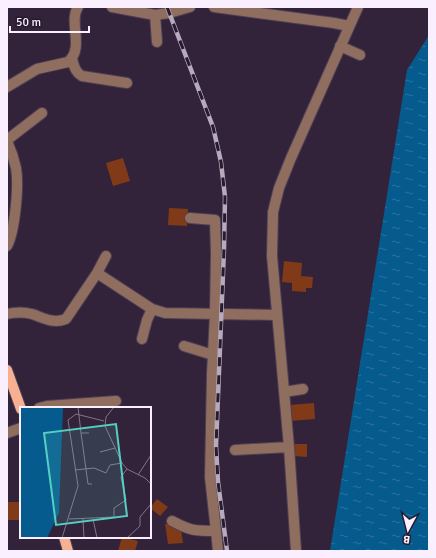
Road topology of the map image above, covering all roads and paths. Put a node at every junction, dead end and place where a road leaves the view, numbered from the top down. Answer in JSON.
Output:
{"nodes":[{"id":1,"x":112,"y":7,"type":"edge"},
{"id":2,"x":190,"y":7,"type":"edge"},
{"id":3,"x":214,"y":7,"type":"edge"},
{"id":4,"x":358,"y":7,"type":"edge"},
{"id":5,"x":75,"y":8,"type":"edge"},
{"id":6,"x":131,"y":9,"type":"edge"},
{"id":7,"x":266,"y":10,"type":"edge"},
{"id":8,"x":155,"y":15,"type":"junction"},
{"id":9,"x":349,"y":26,"type":"junction"},
{"id":10,"x":157,"y":42,"type":"dead end"},
{"id":11,"x":340,"y":46,"type":"junction"},
{"id":12,"x":360,"y":55,"type":"dead end"},
{"id":13,"x":72,"y":59,"type":"junction"},
{"id":14,"x":127,"y":83,"type":"dead end"},
{"id":15,"x":7,"y":87,"type":"edge"},
{"id":16,"x":42,"y":113,"type":"dead end"},
{"id":17,"x":7,"y":141,"type":"edge"},
{"id":18,"x":190,"y":218,"type":"dead end"},
{"id":19,"x":7,"y":246,"type":"edge"},
{"id":20,"x":106,"y":256,"type":"dead end"},
{"id":21,"x":97,"y":273,"type":"junction"},
{"id":22,"x":152,"y":309,"type":"junction"},
{"id":23,"x":7,"y":314,"type":"edge"},
{"id":24,"x":215,"y":314,"type":"junction"},
{"id":25,"x":277,"y":315,"type":"junction"},
{"id":26,"x":142,"y":339,"type":"dead end"},
{"id":27,"x":184,"y":346,"type":"dead end"},
{"id":28,"x":212,"y":355,"type":"junction"},
{"id":29,"x":7,"y":370,"type":"edge"},
{"id":30,"x":303,"y":389,"type":"dead end"},
{"id":31,"x":284,"y":392,"type":"junction"},
{"id":32,"x":116,"y":401,"type":"dead end"},
{"id":33,"x":20,"y":407,"type":"edge"},
{"id":34,"x":44,"y":407,"type":"edge"},
{"id":35,"x":20,"y":428,"type":"edge"},
{"id":36,"x":7,"y":433,"type":"edge"},
{"id":37,"x":289,"y":448,"type":"junction"},
{"id":38,"x":235,"y":450,"type":"dead end"},
{"id":39,"x":172,"y":522,"type":"dead end"},
{"id":40,"x":216,"y":531,"type":"junction"},
{"id":41,"x":64,"y":538,"type":"edge"},
{"id":42,"x":68,"y":551,"type":"edge"},
{"id":43,"x":218,"y":551,"type":"edge"},
{"id":44,"x":296,"y":551,"type":"edge"}],
"edges":[{"from":1,"to":6,"type":"street"},
{"from":2,"to":8,"type":"street"},
{"from":3,"to":7,"type":"street"},
{"from":4,"to":9,"type":"street"},
{"from":5,"to":13,"type":"street"},
{"from":6,"to":8,"type":"street"},
{"from":7,"to":9,"type":"street"},
{"from":8,"to":10,"type":"street"},
{"from":9,"to":11,"type":"street"},
{"from":11,"to":12,"type":"street"},
{"from":11,"to":25,"type":"street"},
{"from":13,"to":14,"type":"street"},
{"from":13,"to":15,"type":"street"},
{"from":16,"to":17,"type":"street"},
{"from":17,"to":19,"type":"street"},
{"from":18,"to":24,"type":"street"},
{"from":20,"to":21,"type":"street"},
{"from":21,"to":22,"type":"street"},
{"from":21,"to":23,"type":"street"},
{"from":22,"to":24,"type":"street"},
{"from":22,"to":26,"type":"street"},
{"from":24,"to":25,"type":"street"},
{"from":24,"to":28,"type":"street"},
{"from":25,"to":31,"type":"street"},
{"from":27,"to":28,"type":"street"},
{"from":28,"to":40,"type":"street"},
{"from":29,"to":33,"type":"main road"},
{"from":30,"to":31,"type":"street"},
{"from":31,"to":37,"type":"street"},
{"from":32,"to":34,"type":"street"},
{"from":35,"to":36,"type":"street"},
{"from":37,"to":38,"type":"street"},
{"from":37,"to":44,"type":"street"},
{"from":39,"to":40,"type":"street"},
{"from":40,"to":43,"type":"street"},
{"from":41,"to":42,"type":"main road"}]}
